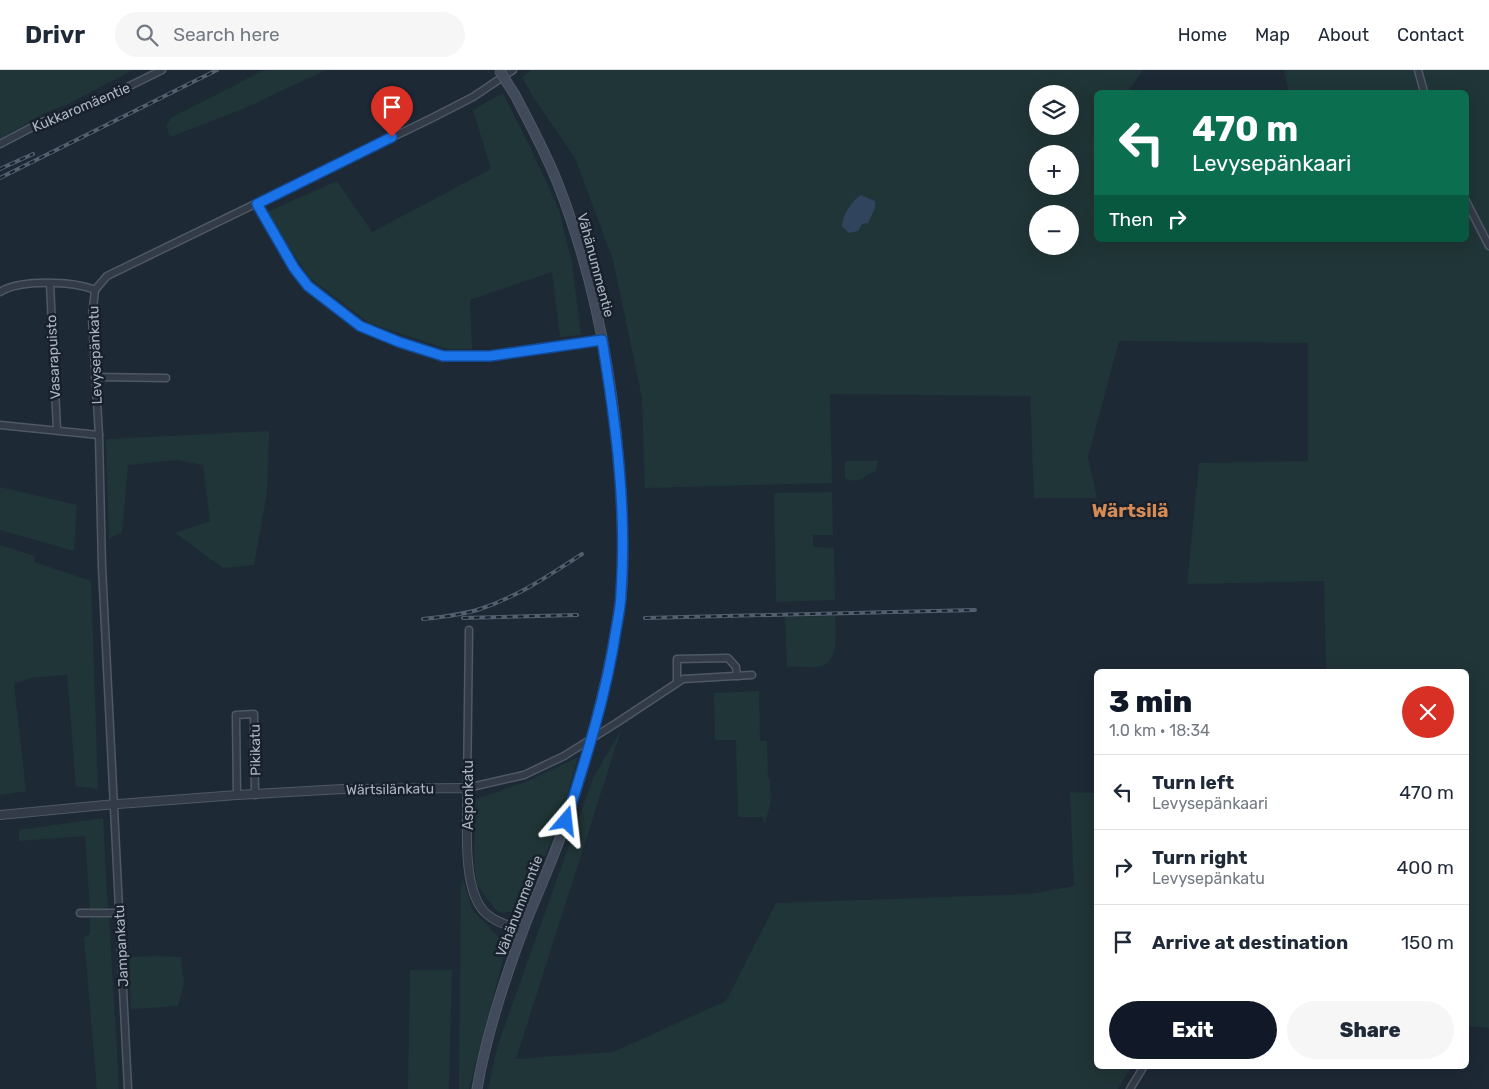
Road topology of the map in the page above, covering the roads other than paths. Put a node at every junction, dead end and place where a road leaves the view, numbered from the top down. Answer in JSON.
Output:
{"nodes":[{"id":1,"x":162,"y":70,"type":"edge"},
{"id":2,"x":499,"y":70,"type":"edge"},
{"id":3,"x":512,"y":70,"type":"edge"},
{"id":4,"x":1418,"y":70,"type":"edge"},
{"id":5,"x":1423,"y":90,"type":"edge"},
{"id":6,"x":0,"y":144,"type":"edge"},
{"id":7,"x":257,"y":204,"type":"junction"},
{"id":8,"x":1469,"y":207,"type":"edge"},
{"id":9,"x":1489,"y":246,"type":"edge"},
{"id":10,"x":50,"y":284,"type":"junction"},
{"id":11,"x":94,"y":290,"type":"junction"},
{"id":12,"x":0,"y":292,"type":"edge"},
{"id":13,"x":602,"y":340,"type":"junction"},
{"id":14,"x":95,"y":377,"type":"junction"},
{"id":15,"x":166,"y":378,"type":"dead end"},
{"id":16,"x":0,"y":425,"type":"edge"},
{"id":17,"x":57,"y":430,"type":"junction"},
{"id":18,"x":98,"y":434,"type":"junction"},
{"id":19,"x":469,"y":630,"type":"dead end"},
{"id":20,"x":752,"y":675,"type":"dead end"},
{"id":21,"x":737,"y":676,"type":"junction"},
{"id":22,"x":677,"y":681,"type":"junction"},
{"id":23,"x":467,"y":788,"type":"junction"},
{"id":24,"x":237,"y":795,"type":"junction"},
{"id":25,"x":255,"y":795,"type":"junction"},
{"id":26,"x":114,"y":804,"type":"junction"},
{"id":27,"x":0,"y":815,"type":"edge"},
{"id":28,"x":80,"y":913,"type":"dead end"},
{"id":29,"x":120,"y":913,"type":"junction"},
{"id":30,"x":523,"y":931,"type":"junction"},
{"id":31,"x":1142,"y":1069,"type":"edge"},
{"id":32,"x":128,"y":1089,"type":"edge"},
{"id":33,"x":477,"y":1089,"type":"edge"},
{"id":34,"x":1130,"y":1089,"type":"edge"}],
"edges":[{"from":1,"to":6,"type":"street","name":"Kukkaromäentie"},
{"from":2,"to":13,"type":"main road","name":"Vähänummentie","bridge":true},
{"from":3,"to":7,"type":"street","name":"Levysepänkatu"},
{"from":4,"to":5,"type":"street"},
{"from":7,"to":11,"type":"street","name":"Levysepänkatu"},
{"from":7,"to":13,"type":"street"},
{"from":8,"to":9,"type":"street"},
{"from":10,"to":11,"type":"street"},
{"from":10,"to":12,"type":"street"},
{"from":10,"to":17,"type":"street","name":"Vasarapuisto"},
{"from":11,"to":14,"type":"street","name":"Levysepänkatu"},
{"from":13,"to":30,"type":"main road","name":"Vähänummentie"},
{"from":14,"to":15,"type":"street"},
{"from":14,"to":18,"type":"street","name":"Levysepänkatu"},
{"from":16,"to":17,"type":"street"},
{"from":17,"to":18,"type":"street"},
{"from":18,"to":26,"type":"street","name":"Levysepänkatu"},
{"from":19,"to":23,"type":"street","name":"Asponkatu"},
{"from":20,"to":21,"type":"street","name":"Wärtsilänkatu"},
{"from":21,"to":22,"type":"street","name":"Wärtsilänkatu"},
{"from":21,"to":22,"type":"street"},
{"from":22,"to":23,"type":"street","name":"Wärtsilänkatu","bridge":true},
{"from":23,"to":25,"type":"street","name":"Wärtsilänkatu"},
{"from":23,"to":30,"type":"street","name":"Asponkatu"},
{"from":24,"to":25,"type":"street","name":"Wärtsilänkatu"},
{"from":24,"to":25,"type":"street","name":"Pikikatu"},
{"from":24,"to":26,"type":"street","name":"Wärtsilänkatu"},
{"from":26,"to":27,"type":"street","name":"Wärtsilänkatu"},
{"from":26,"to":29,"type":"street","name":"Jampankatu"},
{"from":28,"to":29,"type":"street"},
{"from":29,"to":32,"type":"street","name":"Jampankatu"},
{"from":30,"to":33,"type":"main road","name":"Vähänummentie"},
{"from":31,"to":34,"type":"street"}]}
